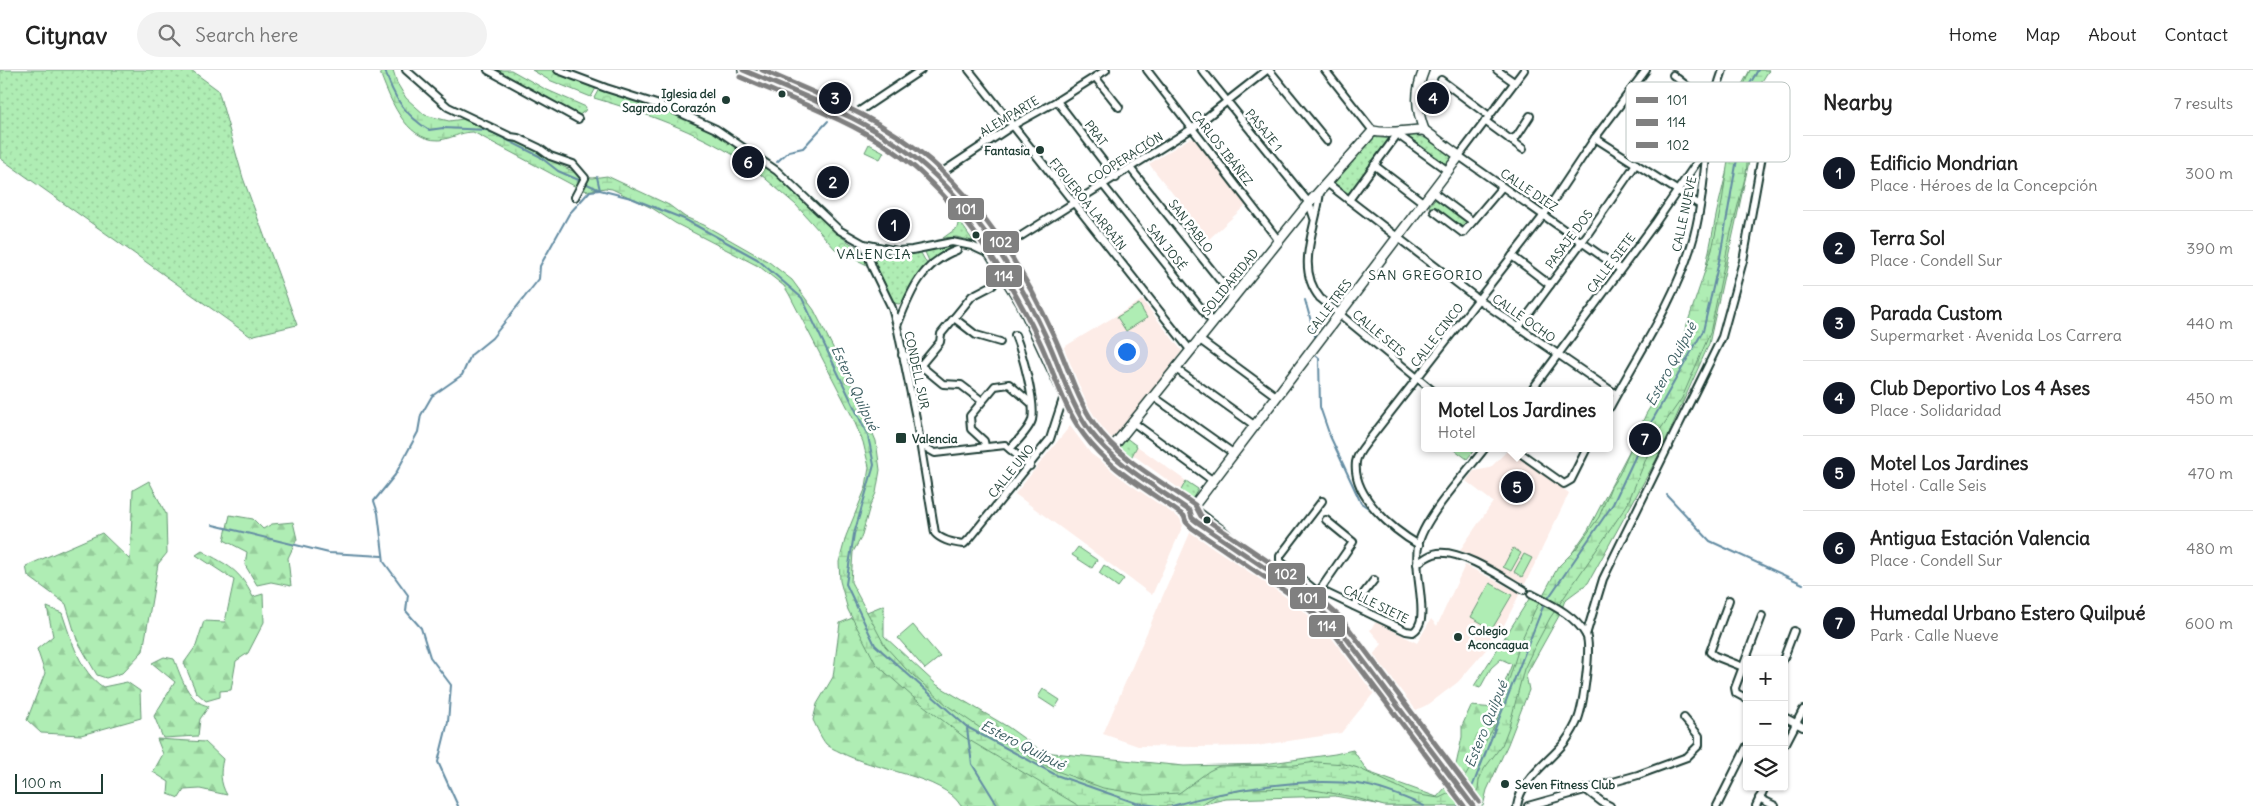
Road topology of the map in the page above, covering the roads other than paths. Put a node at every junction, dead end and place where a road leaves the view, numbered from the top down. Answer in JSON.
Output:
{"nodes":[{"id":1,"x":406,"y":70,"type":"edge"},
{"id":2,"x":488,"y":70,"type":"edge"},
{"id":3,"x":558,"y":70,"type":"edge"},
{"id":4,"x":743,"y":70,"type":"edge"},
{"id":5,"x":921,"y":70,"type":"edge"},
{"id":6,"x":968,"y":70,"type":"edge"},
{"id":7,"x":1106,"y":70,"type":"edge"},
{"id":8,"x":1147,"y":70,"type":"edge"},
{"id":9,"x":1202,"y":70,"type":"edge"},
{"id":10,"x":1268,"y":70,"type":"edge"},
{"id":11,"x":1325,"y":70,"type":"edge"},
{"id":12,"x":1424,"y":70,"type":"edge"},
{"id":13,"x":1497,"y":70,"type":"edge"},
{"id":14,"x":1524,"y":70,"type":"edge"},
{"id":15,"x":1646,"y":70,"type":"edge"},
{"id":16,"x":1723,"y":70,"type":"edge"},
{"id":17,"x":1673,"y":75,"type":"dead end"},
{"id":18,"x":1095,"y":77,"type":"junction"},
{"id":19,"x":1441,"y":80,"type":"dead end"},
{"id":20,"x":1514,"y":82,"type":"junction"},
{"id":21,"x":1637,"y":82,"type":"edge"},
{"id":22,"x":1682,"y":82,"type":"edge"},
{"id":23,"x":1719,"y":82,"type":"edge"},
{"id":24,"x":1626,"y":97,"type":"edge"},
{"id":25,"x":1057,"y":101,"type":"junction"},
{"id":26,"x":1227,"y":101,"type":"junction"},
{"id":27,"x":1118,"y":107,"type":"dead end"},
{"id":28,"x":1530,"y":116,"type":"dead end"},
{"id":29,"x":849,"y":118,"type":"junction"},
{"id":30,"x":578,"y":119,"type":"dead end"},
{"id":31,"x":1487,"y":119,"type":"junction"},
{"id":32,"x":1012,"y":126,"type":"junction"},
{"id":33,"x":1192,"y":128,"type":"junction"},
{"id":34,"x":1424,"y":130,"type":"junction"},
{"id":35,"x":1374,"y":131,"type":"junction"},
{"id":36,"x":1399,"y":132,"type":"junction"},
{"id":37,"x":1595,"y":138,"type":"junction"},
{"id":38,"x":1326,"y":140,"type":"dead end"},
{"id":39,"x":1510,"y":140,"type":"junction"},
{"id":40,"x":1523,"y":149,"type":"dead end"},
{"id":41,"x":1459,"y":156,"type":"junction"},
{"id":42,"x":1626,"y":158,"type":"edge"},
{"id":43,"x":1633,"y":162,"type":"edge"},
{"id":44,"x":1697,"y":162,"type":"edge"},
{"id":45,"x":1705,"y":162,"type":"edge"},
{"id":46,"x":1761,"y":162,"type":"edge"},
{"id":47,"x":1636,"y":164,"type":"junction"},
{"id":48,"x":1374,"y":165,"type":"junction"},
{"id":49,"x":1131,"y":169,"type":"junction"},
{"id":50,"x":1448,"y":171,"type":"junction"},
{"id":51,"x":935,"y":177,"type":"junction"},
{"id":52,"x":1116,"y":178,"type":"junction"},
{"id":53,"x":1327,"y":183,"type":"junction"},
{"id":54,"x":1103,"y":185,"type":"junction"},
{"id":55,"x":1502,"y":187,"type":"junction"},
{"id":56,"x":1678,"y":190,"type":"junction"},
{"id":57,"x":1320,"y":191,"type":"junction"},
{"id":58,"x":1433,"y":192,"type":"junction"},
{"id":59,"x":575,"y":197,"type":"dead end"},
{"id":60,"x":1349,"y":200,"type":"junction"},
{"id":61,"x":1309,"y":203,"type":"junction"},
{"id":62,"x":1424,"y":203,"type":"junction"},
{"id":63,"x":1073,"y":204,"type":"junction"},
{"id":64,"x":1700,"y":205,"type":"junction"},
{"id":65,"x":1434,"y":211,"type":"dead end"},
{"id":66,"x":1544,"y":214,"type":"junction"},
{"id":67,"x":1314,"y":219,"type":"junction"},
{"id":68,"x":1472,"y":222,"type":"junction"},
{"id":69,"x":1398,"y":237,"type":"junction"},
{"id":70,"x":1280,"y":241,"type":"junction"},
{"id":71,"x":1582,"y":242,"type":"junction"},
{"id":72,"x":864,"y":244,"type":"junction"},
{"id":73,"x":886,"y":250,"type":"junction"},
{"id":74,"x":957,"y":250,"type":"dead end"},
{"id":75,"x":993,"y":255,"type":"junction"},
{"id":76,"x":1512,"y":256,"type":"junction"},
{"id":77,"x":871,"y":260,"type":"junction"},
{"id":78,"x":1620,"y":269,"type":"junction"},
{"id":79,"x":993,"y":285,"type":"dead end"},
{"id":80,"x":1550,"y":285,"type":"junction"},
{"id":81,"x":1234,"y":298,"type":"junction"},
{"id":82,"x":1479,"y":300,"type":"junction"},
{"id":83,"x":892,"y":308,"type":"junction"},
{"id":84,"x":904,"y":308,"type":"junction"},
{"id":85,"x":1339,"y":314,"type":"junction"},
{"id":86,"x":954,"y":318,"type":"junction"},
{"id":87,"x":1213,"y":323,"type":"junction"},
{"id":88,"x":897,"y":326,"type":"junction"},
{"id":89,"x":1519,"y":327,"type":"junction"},
{"id":90,"x":1015,"y":335,"type":"dead end"},
{"id":91,"x":1200,"y":340,"type":"junction"},
{"id":92,"x":1000,"y":342,"type":"dead end"},
{"id":93,"x":1191,"y":351,"type":"junction"},
{"id":94,"x":902,"y":355,"type":"junction"},
{"id":95,"x":1558,"y":355,"type":"junction"},
{"id":96,"x":920,"y":366,"type":"junction"},
{"id":97,"x":1176,"y":369,"type":"junction"},
{"id":98,"x":1417,"y":379,"type":"junction"},
{"id":99,"x":1428,"y":387,"type":"edge"},
{"id":100,"x":1534,"y":387,"type":"edge"},
{"id":101,"x":1606,"y":387,"type":"edge"},
{"id":102,"x":1066,"y":392,"type":"junction"},
{"id":103,"x":1613,"y":392,"type":"edge"},
{"id":104,"x":1616,"y":394,"type":"junction"},
{"id":105,"x":1276,"y":396,"type":"junction"},
{"id":106,"x":1154,"y":397,"type":"junction"},
{"id":107,"x":1613,"y":400,"type":"edge"},
{"id":108,"x":982,"y":401,"type":"junction"},
{"id":109,"x":1031,"y":403,"type":"junction"},
{"id":110,"x":1134,"y":423,"type":"junction"},
{"id":111,"x":1254,"y":425,"type":"junction"},
{"id":112,"x":921,"y":445,"type":"junction"},
{"id":113,"x":985,"y":446,"type":"junction"},
{"id":114,"x":1010,"y":449,"type":"junction"},
{"id":115,"x":1109,"y":452,"type":"junction"},
{"id":116,"x":1482,"y":452,"type":"edge"},
{"id":117,"x":1518,"y":452,"type":"edge"},
{"id":118,"x":1585,"y":452,"type":"edge"},
{"id":119,"x":1233,"y":453,"type":"junction"},
{"id":120,"x":1030,"y":466,"type":"junction"},
{"id":121,"x":1212,"y":480,"type":"junction"},
{"id":122,"x":1322,"y":501,"type":"dead end"},
{"id":123,"x":1190,"y":511,"type":"junction"},
{"id":124,"x":1326,"y":520,"type":"dead end"},
{"id":125,"x":947,"y":541,"type":"joint"},
{"id":126,"x":1418,"y":545,"type":"junction"},
{"id":127,"x":1417,"y":564,"type":"junction"},
{"id":128,"x":1374,"y":580,"type":"dead end"},
{"id":129,"x":1317,"y":590,"type":"junction"},
{"id":130,"x":1524,"y":590,"type":"dead end"},
{"id":131,"x":1302,"y":593,"type":"junction"},
{"id":132,"x":1531,"y":594,"type":"dead end"},
{"id":133,"x":1729,"y":600,"type":"dead end"},
{"id":134,"x":1354,"y":606,"type":"junction"},
{"id":135,"x":1762,"y":616,"type":"dead end"},
{"id":136,"x":1794,"y":631,"type":"dead end"},
{"id":137,"x":1586,"y":635,"type":"junction"},
{"id":138,"x":1747,"y":656,"type":"edge"},
{"id":139,"x":1785,"y":656,"type":"edge"},
{"id":140,"x":1743,"y":668,"type":"joint"},
{"id":141,"x":1743,"y":697,"type":"edge"},
{"id":142,"x":1803,"y":710,"type":"edge"},
{"id":143,"x":1684,"y":718,"type":"dead end"},
{"id":144,"x":1788,"y":719,"type":"edge"},
{"id":145,"x":1800,"y":725,"type":"edge"},
{"id":146,"x":1788,"y":741,"type":"edge"},
{"id":147,"x":1743,"y":754,"type":"edge"},
{"id":148,"x":1586,"y":789,"type":"junction"},
{"id":149,"x":1763,"y":791,"type":"edge"},
{"id":150,"x":1759,"y":798,"type":"junction"},
{"id":151,"x":1473,"y":806,"type":"edge"},
{"id":152,"x":1518,"y":806,"type":"edge"},
{"id":153,"x":1528,"y":806,"type":"edge"},
{"id":154,"x":1610,"y":806,"type":"edge"},
{"id":155,"x":1717,"y":806,"type":"edge"},
{"id":156,"x":1756,"y":806,"type":"edge"},
{"id":157,"x":1775,"y":806,"type":"edge"}],
"edges":[{"from":1,"to":59,"type":"street"},
{"from":2,"to":30,"type":"street"},
{"from":3,"to":72,"type":"street"},
{"from":4,"to":29,"type":"main road"},
{"from":5,"to":29,"type":"street"},
{"from":6,"to":32,"type":"street","name":"FIGUEROA LARRAÍN"},
{"from":7,"to":18,"type":"street","name":"ALEMPARTE"},
{"from":8,"to":33,"type":"street","name":"CARLOS IBÁÑEZ"},
{"from":9,"to":26,"type":"street","name":"PASAJE 1"},
{"from":10,"to":26,"type":"street","name":"COOPERACIÓN"},
{"from":10,"to":38,"type":"street"},
{"from":11,"to":35,"type":"street"},
{"from":12,"to":34,"type":"main road"},
{"from":13,"to":20,"type":"street"},
{"from":14,"to":20,"type":"street","name":"CALLE TRES"},
{"from":15,"to":21,"type":"street","name":"CALLE CINCO"},
{"from":16,"to":23,"type":"street","name":"CALLE NUEVE"},
{"from":17,"to":22,"type":"street"},
{"from":18,"to":25,"type":"street","name":"ALEMPARTE"},
{"from":18,"to":27,"type":"street"},
{"from":19,"to":31,"type":"street"},
{"from":20,"to":31,"type":"street","name":"CALLE TRES"},
{"from":24,"to":37,"type":"street","name":"CALLE CINCO"},
{"from":25,"to":32,"type":"street","name":"ALEMPARTE"},
{"from":25,"to":52,"type":"street","name":"PRAT"},
{"from":26,"to":33,"type":"street","name":"COOPERACIÓN"},
{"from":26,"to":61,"type":"street","name":"PASAJE 1"},
{"from":28,"to":39,"type":"street"},
{"from":29,"to":51,"type":"main road"},
{"from":31,"to":39,"type":"street"},
{"from":31,"to":41,"type":"street","name":"CALLE TRES"},
{"from":32,"to":51,"type":"street","name":"ALEMPARTE"},
{"from":32,"to":63,"type":"street","name":"FIGUEROA LARRAÍN"},
{"from":33,"to":49,"type":"street","name":"COOPERACIÓN"},
{"from":33,"to":70,"type":"street","name":"CARLOS IBÁÑEZ"},
{"from":34,"to":36,"type":"main road"},
{"from":34,"to":41,"type":"main road","name":"CALLE DIEZ"},
{"from":35,"to":36,"type":"main road"},
{"from":35,"to":53,"type":"main road","name":"SOLIDARIDAD"},
{"from":36,"to":48,"type":"street"},
{"from":36,"to":50,"type":"street"},
{"from":37,"to":42,"type":"street"},
{"from":37,"to":66,"type":"street","name":"CALLE CINCO"},
{"from":39,"to":40,"type":"street"},
{"from":41,"to":50,"type":"main road","name":"CALLE TRES"},
{"from":41,"to":55,"type":"street","name":"CALLE DIEZ"},
{"from":43,"to":47,"type":"street"},
{"from":44,"to":56,"type":"street","name":"CALLE SIETE"},
{"from":45,"to":64,"type":"street","name":"CALLE NUEVE"},
{"from":46,"to":137,"type":"street"},
{"from":47,"to":56,"type":"street"},
{"from":47,"to":71,"type":"street","name":"PASAJE DOS"},
{"from":48,"to":60,"type":"street"},
{"from":48,"to":62,"type":"street"},
{"from":49,"to":52,"type":"street","name":"COOPERACIÓN"},
{"from":49,"to":81,"type":"street","name":"SAN PABLO"},
{"from":50,"to":58,"type":"main road","name":"CALLE TRES"},
{"from":51,"to":75,"type":"main road"},
{"from":52,"to":54,"type":"street","name":"COOPERACIÓN"},
{"from":53,"to":57,"type":"main road","name":"SOLIDARIDAD"},
{"from":53,"to":60,"type":"street","name":"CALLE OCHO"},
{"from":54,"to":63,"type":"street","name":"COOPERACIÓN"},
{"from":54,"to":87,"type":"street","name":"SAN JOSÉ"},
{"from":55,"to":66,"type":"street","name":"CALLE DIEZ"},
{"from":55,"to":68,"type":"street"},
{"from":56,"to":64,"type":"street"},
{"from":56,"to":78,"type":"street","name":"CALLE SIETE"},
{"from":57,"to":61,"type":"main road","name":"SOLIDARIDAD"},
{"from":57,"to":67,"type":"street"},
{"from":58,"to":62,"type":"main road","name":"CALLE TRES"},
{"from":58,"to":68,"type":"street"},
{"from":60,"to":69,"type":"street","name":"CALLE OCHO"},
{"from":61,"to":67,"type":"street"},
{"from":61,"to":70,"type":"main road","name":"SOLIDARIDAD"},
{"from":62,"to":69,"type":"main road","name":"CALLE TRES"},
{"from":63,"to":75,"type":"street","name":"COOPERACIÓN"},
{"from":63,"to":93,"type":"street","name":"FIGUEROA LARRAÍN"},
{"from":64,"to":104,"type":"street","name":"CALLE NUEVE"},
{"from":65,"to":68,"type":"street"},
{"from":66,"to":71,"type":"street","name":"CALLE DIEZ"},
{"from":66,"to":76,"type":"street","name":"CALLE CINCO"},
{"from":67,"to":85,"type":"street","name":"CALLE SEIS"},
{"from":69,"to":82,"type":"street","name":"CALLE OCHO"},
{"from":69,"to":85,"type":"main road","name":"CALLE TRES"},
{"from":70,"to":81,"type":"main road","name":"SOLIDARIDAD"},
{"from":71,"to":78,"type":"street","name":"CALLE DIEZ"},
{"from":71,"to":80,"type":"street","name":"PASAJE DOS"},
{"from":72,"to":73,"type":"street"},
{"from":72,"to":77,"type":"street","name":"CONDELL SUR"},
{"from":73,"to":75,"type":"street"},
{"from":73,"to":77,"type":"street"},
{"from":74,"to":84,"type":"street"},
{"from":75,"to":102,"type":"main road"},
{"from":76,"to":80,"type":"street"},
{"from":76,"to":82,"type":"street","name":"CALLE CINCO"},
{"from":77,"to":83,"type":"street","name":"CONDELL SUR"},
{"from":78,"to":95,"type":"street","name":"CALLE SIETE"},
{"from":79,"to":86,"type":"street"},
{"from":80,"to":89,"type":"street","name":"PASAJE DOS"},
{"from":81,"to":87,"type":"main road","name":"SOLIDARIDAD"},
{"from":82,"to":89,"type":"street","name":"CALLE OCHO"},
{"from":82,"to":98,"type":"street","name":"CALLE CINCO"},
{"from":83,"to":84,"type":"street"},
{"from":83,"to":88,"type":"street","name":"CONDELL SUR"},
{"from":84,"to":88,"type":"street"},
{"from":85,"to":98,"type":"street","name":"CALLE SEIS"},
{"from":85,"to":105,"type":"main road","name":"CALLE TRES"},
{"from":86,"to":92,"type":"street"},
{"from":86,"to":96,"type":"street"},
{"from":87,"to":91,"type":"main road","name":"SOLIDARIDAD"},
{"from":88,"to":94,"type":"street","name":"CONDELL SUR"},
{"from":89,"to":95,"type":"street","name":"CALLE OCHO"},
{"from":90,"to":109,"type":"street"},
{"from":91,"to":93,"type":"main road","name":"SOLIDARIDAD"},
{"from":91,"to":105,"type":"street"},
{"from":93,"to":97,"type":"main road","name":"SOLIDARIDAD"},
{"from":94,"to":96,"type":"street"},
{"from":94,"to":112,"type":"street","name":"CONDELL SUR"},
{"from":95,"to":100,"type":"street","name":"CALLE SIETE"},
{"from":95,"to":101,"type":"street","name":"CALLE OCHO"},
{"from":96,"to":108,"type":"street"},
{"from":97,"to":106,"type":"main road","name":"SOLIDARIDAD"},
{"from":97,"to":111,"type":"street"},
{"from":98,"to":99,"type":"street","name":"CALLE SEIS"},
{"from":98,"to":126,"type":"street","name":"CALLE CINCO"},
{"from":102,"to":115,"type":"main road"},
{"from":102,"to":120,"type":"street","name":"CALLE UNO"},
{"from":103,"to":104,"type":"street","name":"CALLE OCHO"},
{"from":104,"to":107,"type":"street","name":"CALLE NUEVE"},
{"from":105,"to":111,"type":"main road","name":"CALLE TRES"},
{"from":106,"to":110,"type":"main road","name":"SOLIDARIDAD"},
{"from":106,"to":119,"type":"street"},
{"from":108,"to":109,"type":"street"},
{"from":108,"to":113,"type":"street"},
{"from":109,"to":114,"type":"street"},
{"from":110,"to":115,"type":"main road","name":"SOLIDARIDAD"},
{"from":110,"to":121,"type":"street"},
{"from":111,"to":119,"type":"main road","name":"CALLE TRES"},
{"from":112,"to":113,"type":"street"},
{"from":112,"to":125,"type":"street","name":"CONDELL SUR"},
{"from":113,"to":114,"type":"street"},
{"from":114,"to":120,"type":"street"},
{"from":115,"to":123,"type":"main road"},
{"from":116,"to":126,"type":"street","name":"CALLE SIETE"},
{"from":117,"to":118,"type":"street"},
{"from":119,"to":121,"type":"main road","name":"CALLE TRES"},
{"from":120,"to":125,"type":"street","name":"CALLE UNO"},
{"from":121,"to":123,"type":"main road","name":"CALLE TRES"},
{"from":122,"to":129,"type":"street"},
{"from":123,"to":131,"type":"main road"},
{"from":124,"to":129,"type":"street"},
{"from":126,"to":127,"type":"street","name":"CALLE SIETE"},
{"from":127,"to":130,"type":"street"},
{"from":127,"to":134,"type":"street","name":"CALLE SIETE"},
{"from":128,"to":134,"type":"street"},
{"from":129,"to":131,"type":"street"},
{"from":129,"to":134,"type":"street","name":"CALLE SIETE"},
{"from":131,"to":151,"type":"main road"},
{"from":132,"to":137,"type":"street"},
{"from":133,"to":140,"type":"street"},
{"from":135,"to":138,"type":"street"},
{"from":136,"to":139,"type":"street"},
{"from":137,"to":152,"type":"street"},
{"from":140,"to":141,"type":"street"},
{"from":142,"to":145,"type":"street"},
{"from":143,"to":148,"type":"street"},
{"from":144,"to":145,"type":"street"},
{"from":145,"to":146,"type":"street"},
{"from":147,"to":155,"type":"street"},
{"from":148,"to":153,"type":"street"},
{"from":148,"to":154,"type":"street"},
{"from":149,"to":150,"type":"street"},
{"from":150,"to":156,"type":"street"},
{"from":150,"to":157,"type":"street"}]}
